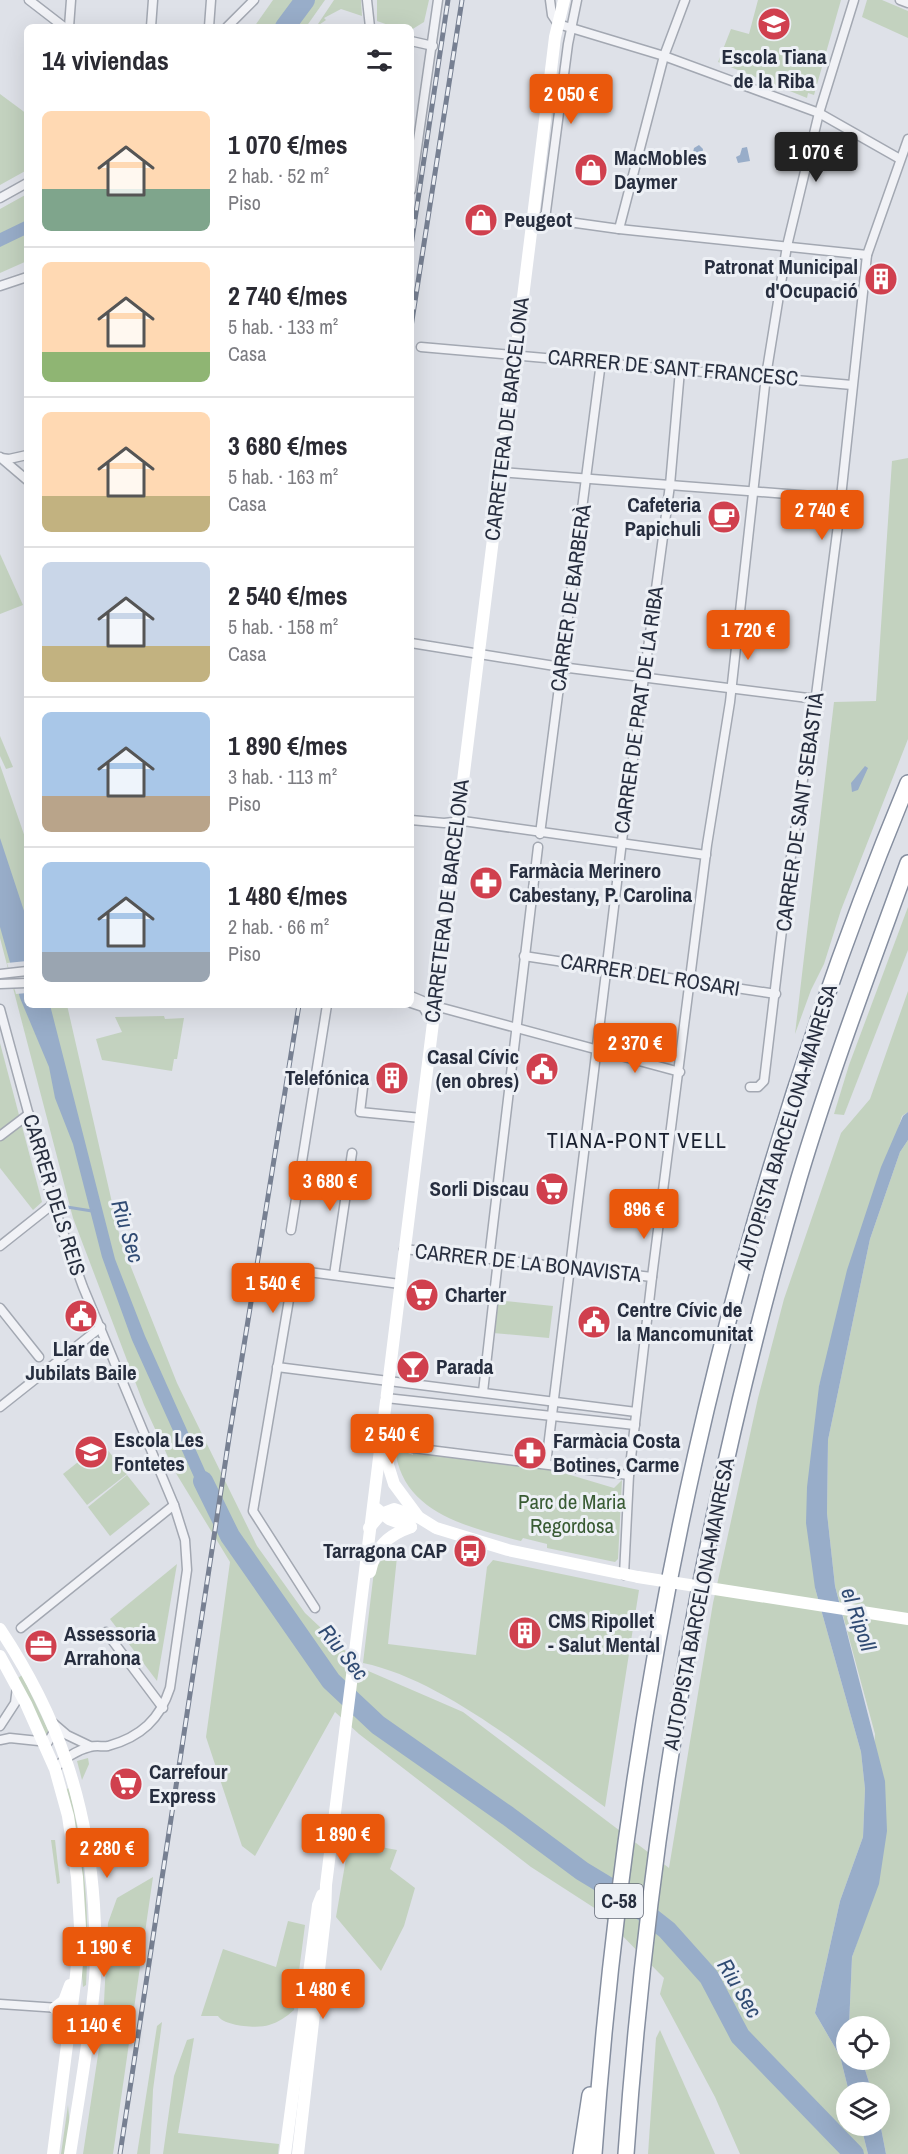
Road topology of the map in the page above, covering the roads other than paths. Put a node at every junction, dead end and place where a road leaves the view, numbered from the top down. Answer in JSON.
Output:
{"nodes":[{"id":1,"x":29,"y":0,"type":"edge"},
{"id":2,"x":70,"y":0,"type":"edge"},
{"id":3,"x":153,"y":0,"type":"edge"},
{"id":4,"x":211,"y":0,"type":"edge"},
{"id":5,"x":254,"y":0,"type":"edge"},
{"id":6,"x":367,"y":0,"type":"edge"},
{"id":7,"x":438,"y":0,"type":"edge"},
{"id":8,"x":550,"y":0,"type":"edge"},
{"id":9,"x":564,"y":0,"type":"edge"},
{"id":10,"x":577,"y":0,"type":"edge"},
{"id":11,"x":686,"y":0,"type":"edge"},
{"id":12,"x":854,"y":0,"type":"edge"},
{"id":13,"x":900,"y":0,"type":"edge"},
{"id":14,"x":908,"y":3,"type":"edge"},
{"id":15,"x":60,"y":24,"type":"edge"},
{"id":16,"x":69,"y":24,"type":"edge"},
{"id":17,"x":151,"y":24,"type":"edge"},
{"id":18,"x":209,"y":24,"type":"edge"},
{"id":19,"x":230,"y":24,"type":"edge"},
{"id":20,"x":370,"y":24,"type":"edge"},
{"id":21,"x":558,"y":24,"type":"junction"},
{"id":22,"x":572,"y":26,"type":"junction"},
{"id":23,"x":414,"y":42,"type":"edge"},
{"id":24,"x":432,"y":48,"type":"junction"},
{"id":25,"x":664,"y":56,"type":"junction"},
{"id":26,"x":819,"y":113,"type":"junction"},
{"id":27,"x":908,"y":139,"type":"edge"},
{"id":28,"x":900,"y":159,"type":"junction"},
{"id":29,"x":414,"y":168,"type":"edge"},
{"id":30,"x":24,"y":185,"type":"edge"},
{"id":31,"x":0,"y":198,"type":"edge"},
{"id":32,"x":539,"y":218,"type":"junction"},
{"id":33,"x":619,"y":229,"type":"junction"},
{"id":34,"x":787,"y":246,"type":"junction"},
{"id":35,"x":867,"y":255,"type":"junction"},
{"id":36,"x":24,"y":278,"type":"edge"},
{"id":37,"x":0,"y":286,"type":"edge"},
{"id":38,"x":421,"y":347,"type":"dead end"},
{"id":39,"x":515,"y":354,"type":"junction"},
{"id":40,"x":601,"y":362,"type":"junction"},
{"id":41,"x":680,"y":370,"type":"junction"},
{"id":42,"x":766,"y":376,"type":"junction"},
{"id":43,"x":852,"y":385,"type":"junction"},
{"id":44,"x":24,"y":456,"type":"edge"},
{"id":45,"x":0,"y":457,"type":"edge"},
{"id":46,"x":500,"y":472,"type":"junction"},
{"id":47,"x":24,"y":477,"type":"edge"},
{"id":48,"x":587,"y":478,"type":"junction"},
{"id":49,"x":669,"y":485,"type":"junction"},
{"id":50,"x":755,"y":492,"type":"junction"},
{"id":51,"x":839,"y":498,"type":"junction"},
{"id":52,"x":414,"y":643,"type":"edge"},
{"id":53,"x":478,"y":653,"type":"junction"},
{"id":54,"x":561,"y":667,"type":"junction"},
{"id":55,"x":644,"y":677,"type":"junction"},
{"id":56,"x":731,"y":689,"type":"junction"},
{"id":57,"x":816,"y":699,"type":"junction"},
{"id":58,"x":908,"y":783,"type":"edge"},
{"id":59,"x":414,"y":820,"type":"edge"},
{"id":60,"x":457,"y":821,"type":"junction"},
{"id":61,"x":540,"y":834,"type":"junction"},
{"id":62,"x":621,"y":843,"type":"junction"},
{"id":63,"x":538,"y":847,"type":"dead end"},
{"id":64,"x":706,"y":855,"type":"junction"},
{"id":65,"x":908,"y":863,"type":"edge"},
{"id":66,"x":524,"y":956,"type":"junction"},
{"id":67,"x":606,"y":968,"type":"junction"},
{"id":68,"x":24,"y":971,"type":"edge"},
{"id":69,"x":2,"y":974,"type":"edge"},
{"id":70,"x":691,"y":982,"type":"junction"},
{"id":71,"x":24,"y":983,"type":"edge"},
{"id":72,"x":4,"y":984,"type":"edge"},
{"id":73,"x":776,"y":994,"type":"junction"},
{"id":74,"x":414,"y":1000,"type":"edge"},
{"id":75,"x":414,"y":1002,"type":"edge"},
{"id":76,"x":430,"y":1003,"type":"junction"},
{"id":77,"x":327,"y":1008,"type":"edge"},
{"id":78,"x":0,"y":1009,"type":"edge"},
{"id":79,"x":433,"y":1023,"type":"junction"},
{"id":80,"x":517,"y":1028,"type":"junction"},
{"id":81,"x":596,"y":1050,"type":"junction"},
{"id":82,"x":680,"y":1072,"type":"junction"},
{"id":83,"x":363,"y":1087,"type":"dead end"},
{"id":84,"x":750,"y":1087,"type":"dead end"},
{"id":85,"x":29,"y":1114,"type":"junction"},
{"id":86,"x":421,"y":1118,"type":"junction"},
{"id":87,"x":0,"y":1136,"type":"edge"},
{"id":88,"x":352,"y":1153,"type":"dead end"},
{"id":89,"x":53,"y":1204,"type":"junction"},
{"id":90,"x":291,"y":1230,"type":"dead end"},
{"id":91,"x":0,"y":1246,"type":"edge"},
{"id":92,"x":404,"y":1249,"type":"junction"},
{"id":93,"x":493,"y":1259,"type":"junction"},
{"id":94,"x":569,"y":1268,"type":"junction"},
{"id":95,"x":334,"y":1275,"type":"junction"},
{"id":96,"x":652,"y":1277,"type":"junction"},
{"id":97,"x":400,"y":1284,"type":"junction"},
{"id":98,"x":0,"y":1308,"type":"edge"},
{"id":99,"x":101,"y":1326,"type":"junction"},
{"id":100,"x":39,"y":1357,"type":"dead end"},
{"id":101,"x":278,"y":1367,"type":"junction"},
{"id":102,"x":389,"y":1380,"type":"junction"},
{"id":103,"x":483,"y":1392,"type":"junction"},
{"id":104,"x":386,"y":1398,"type":"junction"},
{"id":105,"x":553,"y":1401,"type":"junction"},
{"id":106,"x":0,"y":1407,"type":"edge"},
{"id":107,"x":636,"y":1412,"type":"junction"},
{"id":108,"x":551,"y":1416,"type":"junction"},
{"id":109,"x":635,"y":1425,"type":"junction"},
{"id":110,"x":381,"y":1434,"type":"junction"},
{"id":111,"x":413,"y":1448,"type":"dead end"},
{"id":112,"x":546,"y":1464,"type":"junction"},
{"id":113,"x":629,"y":1475,"type":"junction"},
{"id":114,"x":372,"y":1502,"type":"junction"},
{"id":115,"x":174,"y":1505,"type":"junction"},
{"id":116,"x":381,"y":1514,"type":"junction"},
{"id":117,"x":415,"y":1522,"type":"junction"},
{"id":118,"x":369,"y":1529,"type":"junction"},
{"id":119,"x":624,"y":1575,"type":"junction"},
{"id":120,"x":361,"y":1600,"type":"junction"},
{"id":121,"x":315,"y":1608,"type":"dead end"},
{"id":122,"x":908,"y":1619,"type":"edge"},
{"id":123,"x":21,"y":1628,"type":"dead end"},
{"id":124,"x":0,"y":1629,"type":"edge"},
{"id":125,"x":106,"y":1632,"type":"dead end"},
{"id":126,"x":0,"y":1656,"type":"edge"},
{"id":127,"x":17,"y":1687,"type":"junction"},
{"id":128,"x":163,"y":1708,"type":"junction"},
{"id":129,"x":53,"y":1725,"type":"junction"},
{"id":130,"x":0,"y":1726,"type":"edge"},
{"id":131,"x":0,"y":1740,"type":"edge"},
{"id":132,"x":44,"y":1742,"type":"junction"},
{"id":133,"x":90,"y":1746,"type":"junction"},
{"id":134,"x":66,"y":1758,"type":"junction"},
{"id":135,"x":55,"y":1770,"type":"junction"},
{"id":136,"x":326,"y":1886,"type":"junction"},
{"id":137,"x":95,"y":1920,"type":"junction"},
{"id":138,"x":80,"y":1927,"type":"junction"},
{"id":139,"x":317,"y":1986,"type":"junction"},
{"id":140,"x":0,"y":2004,"type":"edge"},
{"id":141,"x":53,"y":2010,"type":"junction"},
{"id":142,"x":71,"y":2012,"type":"junction"},
{"id":143,"x":605,"y":2027,"type":"junction"},
{"id":144,"x":70,"y":2031,"type":"junction"},
{"id":145,"x":300,"y":2037,"type":"junction"},
{"id":146,"x":307,"y":2079,"type":"junction"},
{"id":147,"x":75,"y":2125,"type":"junction"},
{"id":148,"x":53,"y":2154,"type":"edge"},
{"id":149,"x":70,"y":2154,"type":"edge"},
{"id":150,"x":285,"y":2154,"type":"edge"},
{"id":151,"x":298,"y":2154,"type":"edge"},
{"id":152,"x":581,"y":2154,"type":"edge"},
{"id":153,"x":594,"y":2154,"type":"edge"},
{"id":154,"x":626,"y":2154,"type":"edge"}],
"edges":[{"from":1,"to":15,"type":"street"},
{"from":2,"to":16,"type":"street"},
{"from":3,"to":17,"type":"street"},
{"from":4,"to":18,"type":"street"},
{"from":5,"to":19,"type":"street"},
{"from":6,"to":20,"type":"street"},
{"from":7,"to":24,"type":"street"},
{"from":8,"to":21,"type":"street","name":"CARRETERA DE BARCELONA"},
{"from":9,"to":21,"type":"main road","name":"CARRETERA DE BARCELONA"},
{"from":10,"to":22,"type":"street","name":"CARRETERA DE BARCELONA"},
{"from":11,"to":25,"type":"street"},
{"from":12,"to":26,"type":"street"},
{"from":13,"to":14,"type":"street"},
{"from":21,"to":22,"type":"street"},
{"from":21,"to":32,"type":"main road","name":"CARRETERA DE BARCELONA"},
{"from":22,"to":25,"type":"street"},
{"from":22,"to":32,"type":"street","name":"CARRETERA DE BARCELONA"},
{"from":23,"to":24,"type":"street"},
{"from":24,"to":29,"type":"street"},
{"from":25,"to":26,"type":"street"},
{"from":25,"to":33,"type":"street"},
{"from":26,"to":28,"type":"street"},
{"from":26,"to":34,"type":"street"},
{"from":27,"to":28,"type":"street","name":"CARRER DE SANT SEBASTIÀ"},
{"from":28,"to":35,"type":"street","name":"CARRER DE SANT SEBASTIÀ"},
{"from":30,"to":31,"type":"street"},
{"from":32,"to":33,"type":"street"},
{"from":32,"to":39,"type":"main road","name":"CARRETERA DE BARCELONA"},
{"from":33,"to":34,"type":"street"},
{"from":34,"to":35,"type":"street"},
{"from":34,"to":42,"type":"street"},
{"from":35,"to":43,"type":"street","name":"CARRER DE SANT SEBASTIÀ"},
{"from":36,"to":37,"type":"street"},
{"from":38,"to":39,"type":"street","name":"CARRER DE SANT FRANCESC"},
{"from":39,"to":40,"type":"street","name":"CARRER DE SANT FRANCESC"},
{"from":39,"to":46,"type":"main road","name":"CARRETERA DE BARCELONA"},
{"from":40,"to":41,"type":"street","name":"CARRER DE SANT FRANCESC"},
{"from":40,"to":48,"type":"street","name":"CARRER DE BARBERÀ"},
{"from":41,"to":42,"type":"street","name":"CARRER DE SANT FRANCESC"},
{"from":41,"to":49,"type":"street","name":"CARRER DE PRAT DE LA RIBA"},
{"from":42,"to":43,"type":"street","name":"CARRER DE SANT FRANCESC"},
{"from":42,"to":50,"type":"street"},
{"from":43,"to":51,"type":"street","name":"CARRER DE SANT SEBASTIÀ"},
{"from":44,"to":45,"type":"street"},
{"from":45,"to":47,"type":"street"},
{"from":46,"to":48,"type":"street"},
{"from":46,"to":53,"type":"main road","name":"CARRETERA DE BARCELONA"},
{"from":48,"to":49,"type":"street"},
{"from":48,"to":54,"type":"street","name":"CARRER DE BARBERÀ"},
{"from":49,"to":50,"type":"street"},
{"from":49,"to":55,"type":"street","name":"CARRER DE PRAT DE LA RIBA"},
{"from":50,"to":51,"type":"street"},
{"from":50,"to":56,"type":"street"},
{"from":51,"to":57,"type":"street","name":"CARRER DE SANT SEBASTIÀ"},
{"from":52,"to":53,"type":"street"},
{"from":53,"to":54,"type":"street"},
{"from":53,"to":60,"type":"main road","name":"CARRETERA DE BARCELONA"},
{"from":54,"to":55,"type":"street"},
{"from":54,"to":61,"type":"street","name":"CARRER DE BARBERÀ"},
{"from":55,"to":56,"type":"street"},
{"from":55,"to":62,"type":"street","name":"CARRER DE PRAT DE LA RIBA"},
{"from":56,"to":57,"type":"street"},
{"from":56,"to":64,"type":"street"},
{"from":57,"to":73,"type":"street","name":"CARRER DE SANT SEBASTIÀ"},
{"from":58,"to":143,"type":"highway","name":"AUTOPISTA BARCELONA-MANRESA","number":"C-58"},
{"from":59,"to":60,"type":"street"},
{"from":60,"to":61,"type":"street"},
{"from":60,"to":76,"type":"main road","name":"CARRETERA DE BARCELONA"},
{"from":61,"to":62,"type":"street"},
{"from":62,"to":64,"type":"street"},
{"from":62,"to":67,"type":"street","name":"CARRER DE PRAT DE LA RIBA"},
{"from":63,"to":66,"type":"street"},
{"from":64,"to":70,"type":"street"},
{"from":65,"to":154,"type":"highway","name":"AUTOPISTA BARCELONA-MANRESA","number":"C-58"},
{"from":66,"to":67,"type":"street","name":"CARRER DEL ROSARI"},
{"from":66,"to":80,"type":"street"},
{"from":67,"to":70,"type":"street","name":"CARRER DEL ROSARI"},
{"from":67,"to":81,"type":"street","name":"CARRER DE PRAT DE LA RIBA"},
{"from":68,"to":69,"type":"street"},
{"from":70,"to":73,"type":"street","name":"CARRER DEL ROSARI"},
{"from":70,"to":82,"type":"street"},
{"from":71,"to":72,"type":"street"},
{"from":73,"to":84,"type":"street","name":"CARRER DE SANT SEBASTIÀ"},
{"from":74,"to":76,"type":"street"},
{"from":75,"to":79,"type":"street"},
{"from":76,"to":79,"type":"main road","name":"CARRETERA DE BARCELONA"},
{"from":76,"to":80,"type":"street"},
{"from":77,"to":90,"type":"street"},
{"from":78,"to":85,"type":"street","name":"CARRER DELS REIS"},
{"from":79,"to":86,"type":"main road","name":"CARRETERA DE BARCELONA"},
{"from":80,"to":81,"type":"street"},
{"from":80,"to":93,"type":"street"},
{"from":81,"to":82,"type":"street"},
{"from":81,"to":94,"type":"street","name":"CARRER DE PRAT DE LA RIBA"},
{"from":82,"to":96,"type":"street"},
{"from":83,"to":86,"type":"street"},
{"from":85,"to":87,"type":"street"},
{"from":85,"to":89,"type":"street","name":"CARRER DELS REIS"},
{"from":86,"to":92,"type":"main road","name":"CARRETERA DE BARCELONA"},
{"from":88,"to":95,"type":"street"},
{"from":89,"to":91,"type":"street"},
{"from":89,"to":99,"type":"street","name":"CARRER DELS REIS"},
{"from":92,"to":93,"type":"street","name":"CARRER DE LA BONAVISTA"},
{"from":92,"to":97,"type":"main road","name":"CARRETERA DE BARCELONA"},
{"from":93,"to":94,"type":"street","name":"CARRER DE LA BONAVISTA"},
{"from":93,"to":103,"type":"street"},
{"from":94,"to":96,"type":"street","name":"CARRER DE LA BONAVISTA"},
{"from":94,"to":105,"type":"street","name":"CARRER DE PRAT DE LA RIBA"},
{"from":95,"to":97,"type":"street"},
{"from":95,"to":101,"type":"street"},
{"from":96,"to":107,"type":"street"},
{"from":97,"to":102,"type":"main road","name":"CARRETERA DE BARCELONA"},
{"from":98,"to":100,"type":"street"},
{"from":99,"to":106,"type":"street"},
{"from":99,"to":115,"type":"street","name":"CARRER DELS REIS"},
{"from":101,"to":102,"type":"street"},
{"from":101,"to":121,"type":"street"},
{"from":102,"to":103,"type":"street"},
{"from":102,"to":104,"type":"main road","name":"CARRETERA DE BARCELONA"},
{"from":103,"to":105,"type":"street"},
{"from":104,"to":108,"type":"street"},
{"from":104,"to":110,"type":"main road","name":"CARRETERA DE BARCELONA"},
{"from":105,"to":107,"type":"street"},
{"from":105,"to":108,"type":"street","name":"CARRER DE PRAT DE LA RIBA"},
{"from":107,"to":109,"type":"street"},
{"from":108,"to":109,"type":"street"},
{"from":108,"to":112,"type":"street","name":"CARRER DE PRAT DE LA RIBA"},
{"from":109,"to":113,"type":"street"},
{"from":110,"to":114,"type":"main road","name":"CARRETERA DE BARCELONA"},
{"from":110,"to":117,"type":"main road"},
{"from":111,"to":112,"type":"street"},
{"from":112,"to":113,"type":"street"},
{"from":113,"to":119,"type":"street"},
{"from":114,"to":116,"type":"main road"},
{"from":114,"to":118,"type":"main road","name":"CARRETERA DE BARCELONA"},
{"from":115,"to":123,"type":"street"},
{"from":115,"to":128,"type":"street","name":"CARRER DELS REIS"},
{"from":116,"to":117,"type":"main road"},
{"from":116,"to":118,"type":"main road"},
{"from":117,"to":119,"type":"main road"},
{"from":117,"to":120,"type":"main road"},
{"from":118,"to":120,"type":"main road","name":"CARRETERA DE BARCELONA"},
{"from":119,"to":122,"type":"main road","bridge":true},
{"from":120,"to":136,"type":"main road","name":"CARRETERA DE BARCELONA"},
{"from":124,"to":129,"type":"main road"},
{"from":125,"to":128,"type":"street"},
{"from":126,"to":127,"type":"main road"},
{"from":127,"to":130,"type":"street"},
{"from":127,"to":132,"type":"main road"},
{"from":128,"to":133,"type":"street","name":"CARRER DELS REIS"},
{"from":129,"to":132,"type":"street"},
{"from":129,"to":133,"type":"street"},
{"from":129,"to":134,"type":"main road"},
{"from":131,"to":132,"type":"street"},
{"from":132,"to":135,"type":"main road"},
{"from":133,"to":134,"type":"street","name":"CARRER DELS REIS"},
{"from":134,"to":135,"type":"street","name":"CARRER DELS REIS"},
{"from":134,"to":137,"type":"main road"},
{"from":135,"to":138,"type":"main road"},
{"from":136,"to":139,"type":"main road","name":"CARRETERA DE BARCELONA"},
{"from":136,"to":145,"type":"main road","name":"CARRETERA DE BARCELONA"},
{"from":137,"to":142,"type":"main road"},
{"from":137,"to":147,"type":"main road"},
{"from":138,"to":141,"type":"main road"},
{"from":138,"to":142,"type":"main road"},
{"from":139,"to":145,"type":"main road"},
{"from":139,"to":146,"type":"main road","name":"CARRETERA DE BARCELONA"},
{"from":140,"to":141,"type":"street"},
{"from":141,"to":142,"type":"street"},
{"from":141,"to":144,"type":"main road"},
{"from":142,"to":144,"type":"main road"},
{"from":142,"to":147,"type":"main road"},
{"from":143,"to":152,"type":"highway"},
{"from":143,"to":153,"type":"highway","name":"AUTOPISTA BARCELONA-MANRESA","number":"C-58"},
{"from":144,"to":148,"type":"main road"},
{"from":145,"to":146,"type":"main road"},
{"from":145,"to":150,"type":"main road","name":"CARRETERA DE BARCELONA"},
{"from":146,"to":151,"type":"main road","name":"CARRETERA DE BARCELONA"},
{"from":147,"to":149,"type":"main road"}]}
